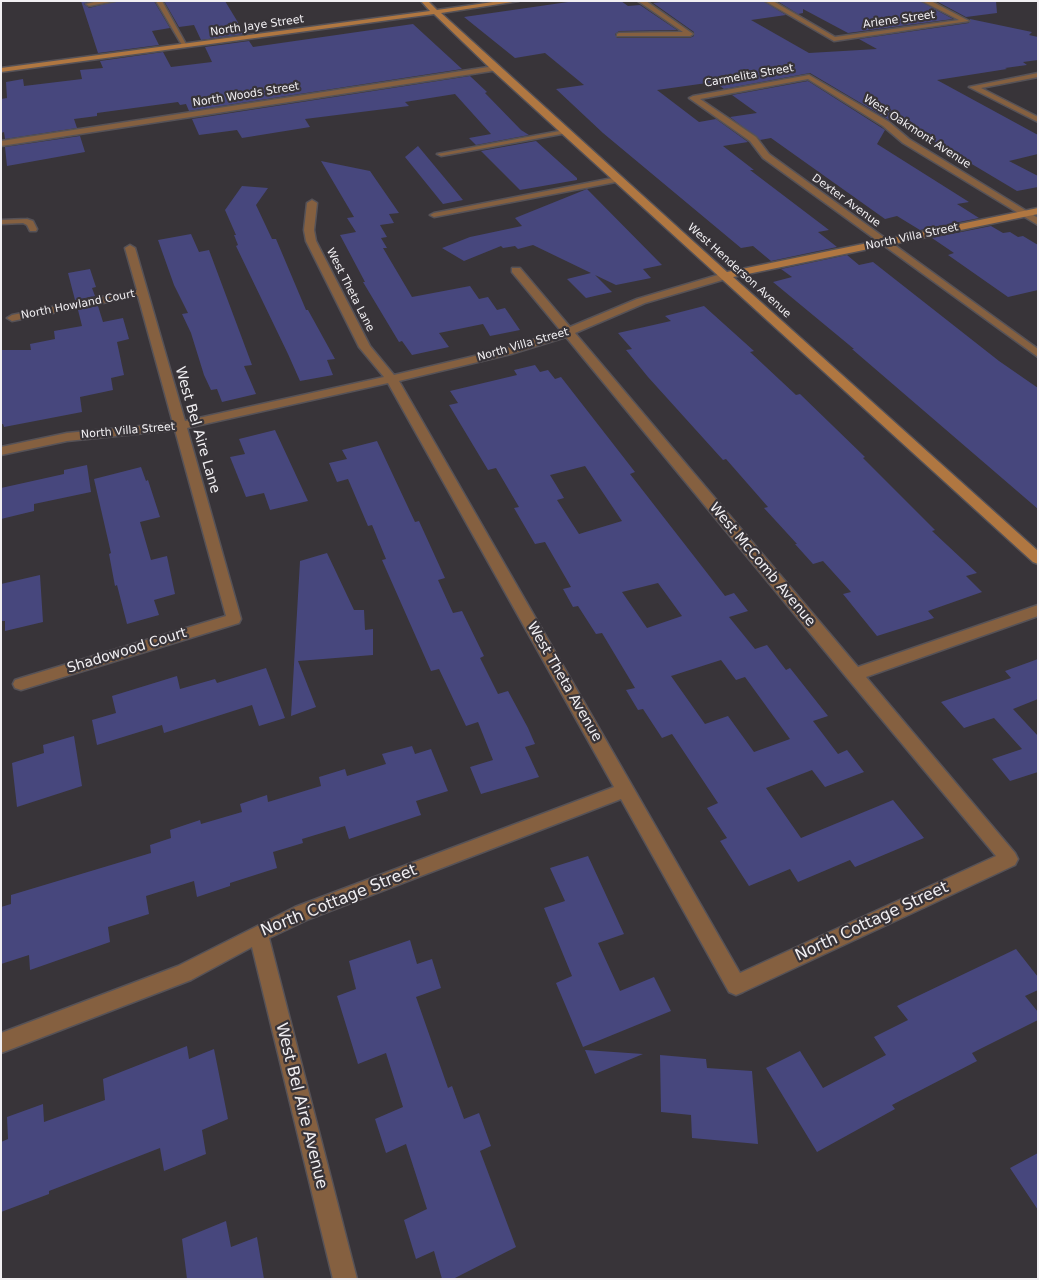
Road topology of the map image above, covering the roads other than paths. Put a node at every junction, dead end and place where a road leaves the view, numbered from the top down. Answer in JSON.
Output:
{"nodes":[{"id":1,"x":113,"y":1,"type":"edge"},
{"id":2,"x":159,"y":1,"type":"edge"},
{"id":3,"x":424,"y":1,"type":"edge"},
{"id":4,"x":516,"y":1,"type":"edge"},
{"id":5,"x":641,"y":1,"type":"edge"},
{"id":6,"x":768,"y":1,"type":"edge"},
{"id":7,"x":925,"y":1,"type":"edge"},
{"id":8,"x":89,"y":4,"type":"dead end"},
{"id":9,"x":434,"y":12,"type":"junction"},
{"id":10,"x":619,"y":35,"type":"dead end"},
{"id":11,"x":185,"y":46,"type":"junction"},
{"id":12,"x":495,"y":68,"type":"junction"},
{"id":13,"x":1,"y":70,"type":"edge"},
{"id":14,"x":1038,"y":75,"type":"edge"},
{"id":15,"x":809,"y":77,"type":"joint"},
{"id":16,"x":693,"y":98,"type":"joint"},
{"id":17,"x":1038,"y":120,"type":"edge"},
{"id":18,"x":565,"y":132,"type":"junction"},
{"id":19,"x":1,"y":144,"type":"edge"},
{"id":20,"x":441,"y":154,"type":"dead end"},
{"id":21,"x":618,"y":179,"type":"junction"},
{"id":22,"x":312,"y":203,"type":"dead end"},
{"id":23,"x":1038,"y":211,"type":"edge"},
{"id":24,"x":1024,"y":214,"type":"junction"},
{"id":25,"x":434,"y":215,"type":"dead end"},
{"id":26,"x":1,"y":222,"type":"edge"},
{"id":27,"x":1038,"y":222,"type":"edge"},
{"id":28,"x":33,"y":229,"type":"dead end"},
{"id":29,"x":884,"y":242,"type":"junction"},
{"id":30,"x":130,"y":248,"type":"dead end"},
{"id":31,"x":516,"y":270,"type":"dead end"},
{"id":32,"x":725,"y":276,"type":"junction"},
{"id":33,"x":143,"y":292,"type":"junction"},
{"id":34,"x":12,"y":318,"type":"dead end"},
{"id":35,"x":569,"y":332,"type":"junction"},
{"id":36,"x":1038,"y":354,"type":"edge"},
{"id":37,"x":392,"y":379,"type":"junction"},
{"id":38,"x":180,"y":426,"type":"junction"},
{"id":39,"x":1,"y":451,"type":"edge"},
{"id":40,"x":1038,"y":559,"type":"edge"},
{"id":41,"x":1038,"y":610,"type":"edge"},
{"id":42,"x":234,"y":619,"type":"joint"},
{"id":43,"x":854,"y":675,"type":"junction"},
{"id":44,"x":21,"y":684,"type":"dead end"},
{"id":45,"x":625,"y":790,"type":"junction"},
{"id":46,"x":1009,"y":859,"type":"joint"},
{"id":47,"x":258,"y":934,"type":"junction"},
{"id":48,"x":736,"y":985,"type":"joint"},
{"id":49,"x":1,"y":1043,"type":"edge"},
{"id":50,"x":345,"y":1279,"type":"edge"}],
"edges":[{"from":1,"to":8,"type":"lane"},
{"from":2,"to":11,"type":"lane"},
{"from":3,"to":9,"type":"main road","name":"West Henderson Avenue"},
{"from":4,"to":9,"type":"main road","name":"North Jaye Street"},
{"from":5,"to":10,"type":"street"},
{"from":6,"to":7,"type":"street","name":"Arlene Street"},
{"from":9,"to":11,"type":"main road","name":"North Jaye Street"},
{"from":9,"to":12,"type":"main road","name":"West Henderson Avenue"},
{"from":11,"to":13,"type":"main road","name":"North Jaye Street"},
{"from":12,"to":18,"type":"main road","name":"West Henderson Avenue"},
{"from":12,"to":19,"type":"street","name":"North Woods Street"},
{"from":14,"to":17,"type":"street"},
{"from":15,"to":16,"type":"street","name":"Carmelita Street"},
{"from":15,"to":24,"type":"street","name":"West Oakmont Avenue"},
{"from":16,"to":29,"type":"street","name":"Dexter Avenue"},
{"from":18,"to":20,"type":"lane"},
{"from":18,"to":21,"type":"main road","name":"West Henderson Avenue"},
{"from":21,"to":25,"type":"lane"},
{"from":21,"to":32,"type":"main road","name":"West Henderson Avenue"},
{"from":22,"to":37,"type":"street","name":"West Theta Lane"},
{"from":23,"to":24,"type":"main road","name":"North Villa Street"},
{"from":24,"to":27,"type":"street","name":"West Oakmont Avenue"},
{"from":24,"to":29,"type":"main road","name":"North Villa Street"},
{"from":26,"to":28,"type":"lane"},
{"from":29,"to":32,"type":"main road","name":"North Villa Street"},
{"from":29,"to":36,"type":"street","name":"Dexter Avenue"},
{"from":30,"to":33,"type":"street","name":"West Bel Aire Lane"},
{"from":31,"to":35,"type":"street","name":"West McComb Avenue"},
{"from":32,"to":35,"type":"street","name":"North Villa Street"},
{"from":32,"to":40,"type":"main road","name":"West Henderson Avenue"},
{"from":33,"to":34,"type":"street","name":"North Howland Court"},
{"from":33,"to":38,"type":"street","name":"West Bel Aire Lane"},
{"from":35,"to":37,"type":"street","name":"North Villa Street"},
{"from":35,"to":43,"type":"street","name":"West McComb Avenue"},
{"from":37,"to":38,"type":"street","name":"North Villa Street"},
{"from":37,"to":45,"type":"street","name":"West Theta Avenue"},
{"from":38,"to":39,"type":"street","name":"North Villa Street"},
{"from":38,"to":42,"type":"street","name":"West Bel Aire Lane"},
{"from":41,"to":43,"type":"street"},
{"from":42,"to":44,"type":"street","name":"Shadowood Court"},
{"from":43,"to":46,"type":"street","name":"West McComb Avenue"},
{"from":45,"to":47,"type":"street","name":"North Cottage Street"},
{"from":45,"to":48,"type":"street","name":"West Theta Avenue"},
{"from":46,"to":48,"type":"street","name":"North Cottage Street"},
{"from":47,"to":49,"type":"street","name":"North Cottage Street"},
{"from":47,"to":50,"type":"street","name":"West Bel Aire Avenue"}]}
